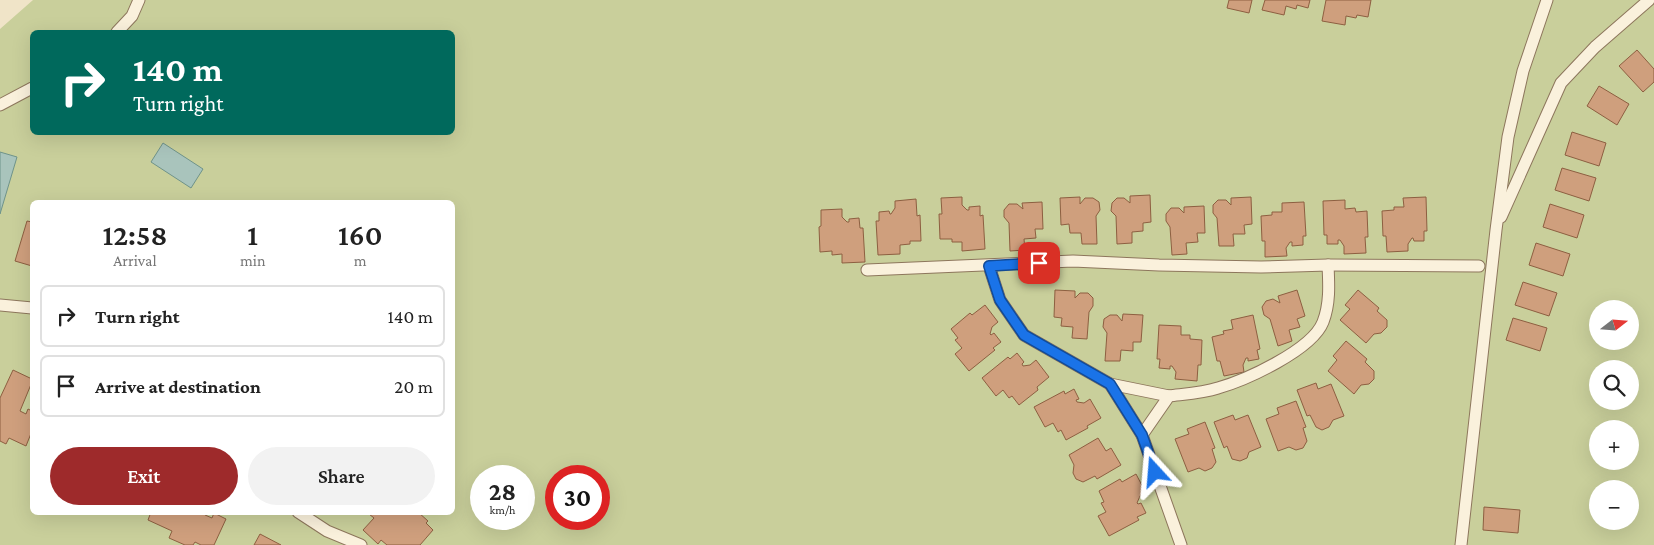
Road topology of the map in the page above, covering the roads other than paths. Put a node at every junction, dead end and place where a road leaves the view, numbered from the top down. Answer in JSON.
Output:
{"nodes":[{"id":1,"x":139,"y":0,"type":"edge"},
{"id":2,"x":1546,"y":0,"type":"edge"},
{"id":3,"x":1649,"y":0,"type":"edge"},
{"id":4,"x":120,"y":30,"type":"edge"},
{"id":5,"x":30,"y":89,"type":"edge"},
{"id":6,"x":0,"y":105,"type":"edge"},
{"id":7,"x":1496,"y":230,"type":"junction"},
{"id":8,"x":1328,"y":265,"type":"junction"},
{"id":9,"x":989,"y":266,"type":"junction"},
{"id":10,"x":1479,"y":266,"type":"dead end"},
{"id":11,"x":867,"y":270,"type":"dead end"},
{"id":12,"x":0,"y":305,"type":"edge"},
{"id":13,"x":30,"y":308,"type":"edge"},
{"id":14,"x":1110,"y":384,"type":"junction"},
{"id":15,"x":1169,"y":396,"type":"junction"},
{"id":16,"x":1142,"y":435,"type":"junction"},
{"id":17,"x":303,"y":515,"type":"edge"},
{"id":18,"x":361,"y":545,"type":"edge"},
{"id":19,"x":1181,"y":545,"type":"edge"},
{"id":20,"x":1462,"y":545,"type":"edge"}],
"edges":[{"from":1,"to":4,"type":"street"},
{"from":2,"to":7,"type":"street"},
{"from":3,"to":7,"type":"street"},
{"from":5,"to":6,"type":"street"},
{"from":7,"to":20,"type":"street"},
{"from":8,"to":9,"type":"street"},
{"from":8,"to":10,"type":"street"},
{"from":8,"to":15,"type":"street"},
{"from":9,"to":11,"type":"street"},
{"from":9,"to":14,"type":"street"},
{"from":12,"to":13,"type":"street"},
{"from":14,"to":15,"type":"street"},
{"from":14,"to":16,"type":"street"},
{"from":15,"to":16,"type":"street"},
{"from":16,"to":19,"type":"street"},
{"from":17,"to":18,"type":"street"}]}
